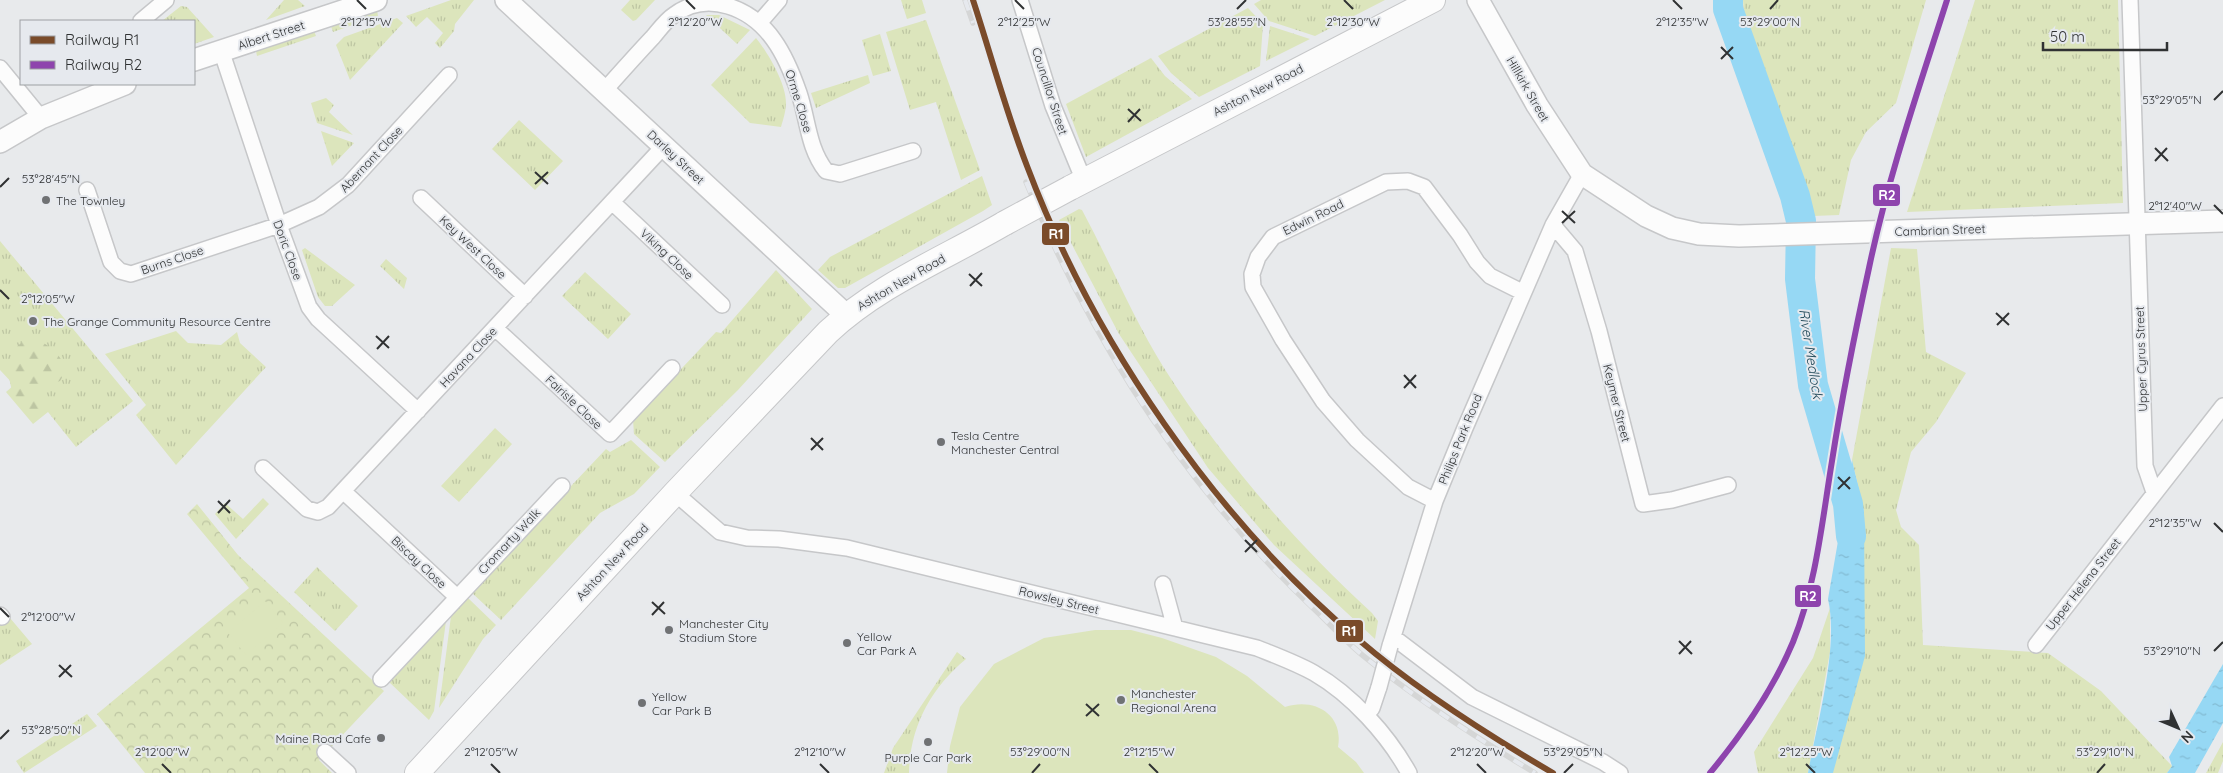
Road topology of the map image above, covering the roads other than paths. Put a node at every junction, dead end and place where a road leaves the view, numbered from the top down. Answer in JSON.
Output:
{"nodes":[{"id":1,"x":166,"y":0,"type":"edge"},
{"id":2,"x":376,"y":0,"type":"edge"},
{"id":3,"x":506,"y":0,"type":"edge"},
{"id":4,"x":778,"y":0,"type":"edge"},
{"id":5,"x":1020,"y":0,"type":"edge"},
{"id":6,"x":1433,"y":0,"type":"edge"},
{"id":7,"x":1478,"y":0,"type":"edge"},
{"id":8,"x":2130,"y":0,"type":"edge"},
{"id":9,"x":142,"y":20,"type":"edge"},
{"id":10,"x":760,"y":22,"type":"junction"},
{"id":11,"x":221,"y":50,"type":"junction"},
{"id":12,"x":195,"y":60,"type":"edge"},
{"id":13,"x":0,"y":68,"type":"edge"},
{"id":14,"x":449,"y":75,"type":"dead end"},
{"id":15,"x":119,"y":85,"type":"edge"},
{"id":16,"x":89,"y":90,"type":"edge"},
{"id":17,"x":604,"y":90,"type":"junction"},
{"id":18,"x":41,"y":118,"type":"junction"},
{"id":19,"x":0,"y":142,"type":"edge"},
{"id":20,"x":664,"y":146,"type":"junction"},
{"id":21,"x":912,"y":151,"type":"dead end"},
{"id":22,"x":1582,"y":174,"type":"junction"},
{"id":23,"x":1077,"y":185,"type":"junction"},
{"id":24,"x":87,"y":190,"type":"dead end"},
{"id":25,"x":421,"y":198,"type":"dead end"},
{"id":26,"x":612,"y":202,"type":"junction"},
{"id":27,"x":2223,"y":221,"type":"edge"},
{"id":28,"x":1553,"y":224,"type":"junction"},
{"id":29,"x":2138,"y":224,"type":"junction"},
{"id":30,"x":279,"y":225,"type":"junction"},
{"id":31,"x":1522,"y":292,"type":"junction"},
{"id":32,"x":525,"y":296,"type":"junction"},
{"id":33,"x":722,"y":305,"type":"dead end"},
{"id":34,"x":846,"y":315,"type":"junction"},
{"id":35,"x":494,"y":328,"type":"junction"},
{"id":36,"x":672,"y":368,"type":"dead end"},
{"id":37,"x":2223,"y":406,"type":"edge"},
{"id":38,"x":418,"y":411,"type":"junction"},
{"id":39,"x":263,"y":468,"type":"dead end"},
{"id":40,"x":1728,"y":485,"type":"dead end"},
{"id":41,"x":562,"y":486,"type":"dead end"},
{"id":42,"x":343,"y":491,"type":"junction"},
{"id":43,"x":2154,"y":492,"type":"junction"},
{"id":44,"x":674,"y":493,"type":"junction"},
{"id":45,"x":1435,"y":501,"type":"junction"},
{"id":46,"x":1162,"y":584,"type":"dead end"},
{"id":47,"x":457,"y":597,"type":"junction"},
{"id":48,"x":1175,"y":628,"type":"junction"},
{"id":49,"x":1392,"y":642,"type":"junction"},
{"id":50,"x":2036,"y":645,"type":"dead end"},
{"id":51,"x":381,"y":679,"type":"dead end"},
{"id":52,"x":1366,"y":715,"type":"junction"},
{"id":53,"x":325,"y":752,"type":"dead end"},
{"id":54,"x":348,"y":773,"type":"edge"},
{"id":55,"x":417,"y":773,"type":"edge"},
{"id":56,"x":1410,"y":773,"type":"edge"},
{"id":57,"x":1620,"y":773,"type":"edge"}],
"edges":[{"from":1,"to":9,"type":"street"},
{"from":2,"to":11,"type":"street","name":"Albert Street"},
{"from":3,"to":17,"type":"street","name":"Darley Street"},
{"from":4,"to":10,"type":"street"},
{"from":5,"to":23,"type":"street","name":"Councillor Street"},
{"from":6,"to":23,"type":"main road","name":"Ashton New Road"},
{"from":7,"to":22,"type":"street","name":"Hillkirk Street"},
{"from":8,"to":29,"type":"street","name":"Upper Cyrus Street"},
{"from":10,"to":17,"type":"street","name":"Orme Close"},
{"from":10,"to":21,"type":"street","name":"Orme Close"},
{"from":11,"to":12,"type":"street","name":"Albert Street"},
{"from":11,"to":30,"type":"street","name":"Doric Close"},
{"from":13,"to":18,"type":"street"},
{"from":14,"to":30,"type":"street","name":"Abernant Close"},
{"from":15,"to":16,"type":"street"},
{"from":16,"to":18,"type":"street"},
{"from":17,"to":20,"type":"street","name":"Darley Street"},
{"from":18,"to":19,"type":"street"},
{"from":20,"to":26,"type":"street","name":"Havana Close"},
{"from":20,"to":34,"type":"street","name":"Darley Street"},
{"from":22,"to":28,"type":"street","name":"Philips Park Road"},
{"from":22,"to":29,"type":"street","name":"Cambrian Street"},
{"from":23,"to":34,"type":"main road","name":"Ashton New Road","bridge":true},
{"from":24,"to":30,"type":"street","name":"Burns Close"},
{"from":25,"to":32,"type":"street","name":"Key West Close"},
{"from":26,"to":32,"type":"street","name":"Havana Close"},
{"from":26,"to":33,"type":"street","name":"Viking Close"},
{"from":27,"to":29,"type":"street","name":"Cambrian Street"},
{"from":28,"to":31,"type":"street","name":"Philips Park Road"},
{"from":28,"to":40,"type":"street","name":"Keymer Street"},
{"from":29,"to":43,"type":"street","name":"Upper Cyrus Street"},
{"from":30,"to":38,"type":"street","name":"Doric Close"},
{"from":31,"to":45,"type":"street","name":"Philips Park Road"},
{"from":31,"to":45,"type":"street","name":"Edwin Road"},
{"from":32,"to":35,"type":"street","name":"Havana Close"},
{"from":34,"to":44,"type":"main road","name":"Ashton New Road"},
{"from":35,"to":36,"type":"street","name":"Fairisle Close"},
{"from":35,"to":38,"type":"street","name":"Havana Close"},
{"from":37,"to":43,"type":"street","name":"Upper Helena Street"},
{"from":38,"to":42,"type":"street","name":"Havana Close"},
{"from":39,"to":42,"type":"street","name":"Havana Close"},
{"from":41,"to":47,"type":"street","name":"Cromarty Walk"},
{"from":42,"to":47,"type":"street","name":"Biscay Close"},
{"from":43,"to":50,"type":"street","name":"Upper Helena Street"},
{"from":44,"to":48,"type":"street","name":"Rowsley Street"},
{"from":44,"to":55,"type":"main road","name":"Ashton New Road"},
{"from":45,"to":49,"type":"street","name":"Philips Park Road"},
{"from":46,"to":48,"type":"street"},
{"from":47,"to":51,"type":"street","name":"Biscay Close"},
{"from":48,"to":52,"type":"street","name":"Rowsley Street"},
{"from":49,"to":52,"type":"street","name":"Philips Park Road","bridge":true},
{"from":49,"to":57,"type":"street"},
{"from":52,"to":56,"type":"street","name":"Rowsley Street"},
{"from":53,"to":54,"type":"street"}]}
